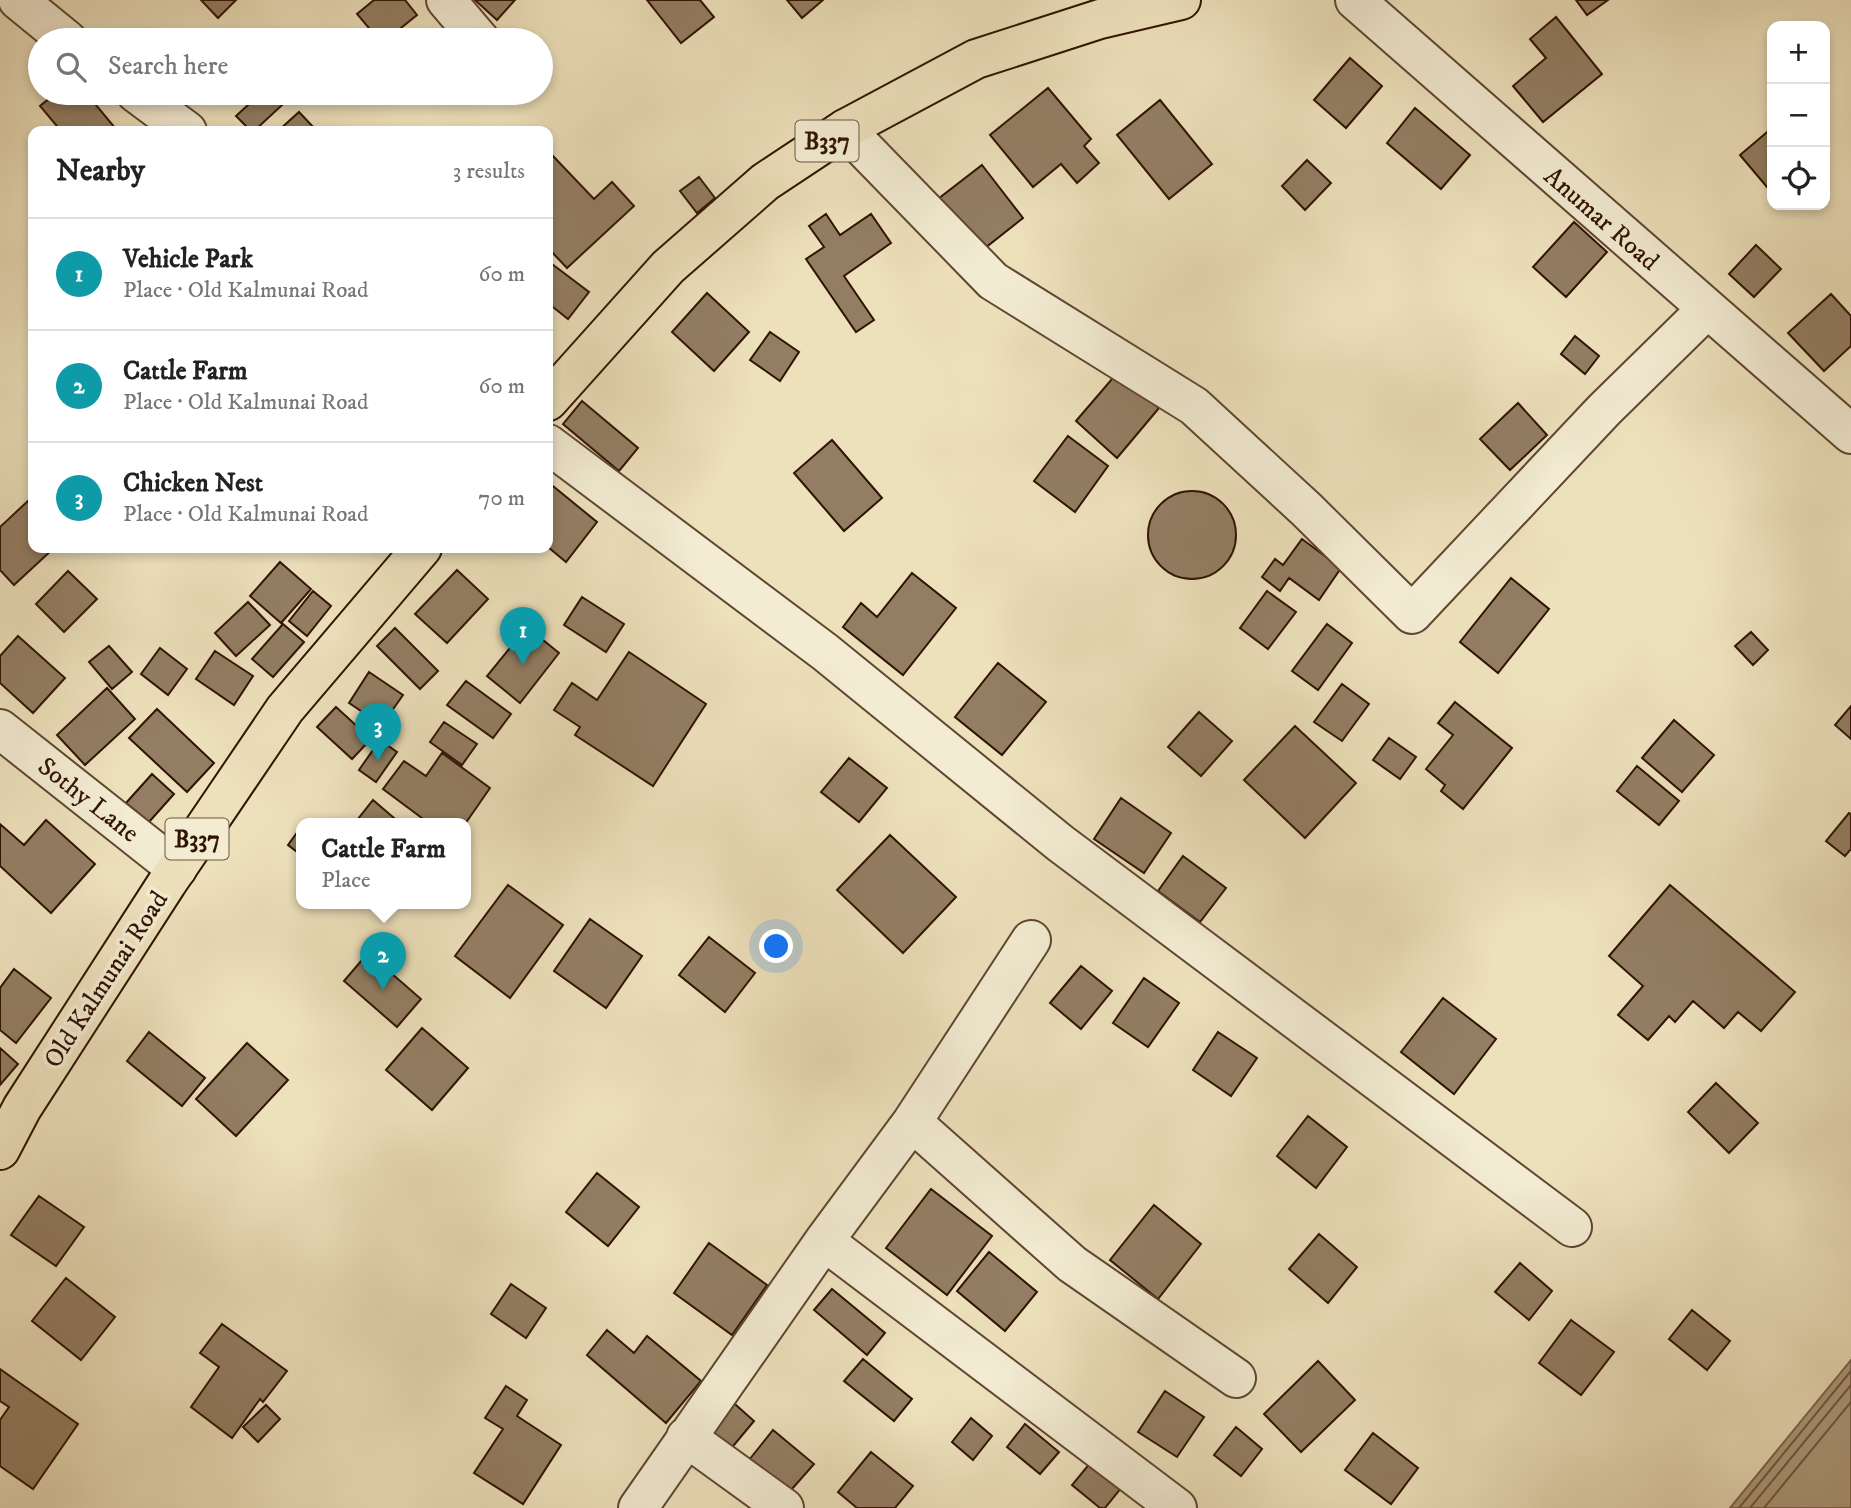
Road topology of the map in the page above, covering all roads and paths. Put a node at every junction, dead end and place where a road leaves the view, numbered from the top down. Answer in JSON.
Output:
{"nodes":[{"id":1,"x":18,"y":0,"type":"edge"},
{"id":2,"x":446,"y":0,"type":"edge"},
{"id":3,"x":1181,"y":0,"type":"edge"},
{"id":4,"x":1355,"y":0,"type":"edge"},
{"id":5,"x":52,"y":28,"type":"edge"},
{"id":6,"x":470,"y":28,"type":"edge"},
{"id":7,"x":152,"y":105,"type":"edge"},
{"id":8,"x":180,"y":126,"type":"edge"},
{"id":9,"x":845,"y":129,"type":"junction"},
{"id":10,"x":1706,"y":310,"type":"junction"},
{"id":11,"x":553,"y":395,"type":"edge"},
{"id":12,"x":1851,"y":434,"type":"edge"},
{"id":13,"x":553,"y":448,"type":"edge"},
{"id":14,"x":418,"y":553,"type":"edge"},
{"id":15,"x":0,"y":729,"type":"edge"},
{"id":16,"x":177,"y":869,"type":"junction"},
{"id":17,"x":1031,"y":940,"type":"dead end"},
{"id":18,"x":912,"y":1122,"type":"junction"},
{"id":19,"x":0,"y":1150,"type":"edge"},
{"id":20,"x":1572,"y":1227,"type":"dead end"},
{"id":21,"x":824,"y":1241,"type":"junction"},
{"id":22,"x":1236,"y":1378,"type":"dead end"},
{"id":23,"x":686,"y":1437,"type":"junction"},
{"id":24,"x":638,"y":1508,"type":"edge"},
{"id":25,"x":784,"y":1508,"type":"edge"},
{"id":26,"x":1177,"y":1508,"type":"edge"}],
"edges":[{"from":1,"to":5,"type":"street"},
{"from":2,"to":6,"type":"street"},
{"from":3,"to":9,"type":"main road","number":"B337"},
{"from":4,"to":10,"type":"street","name":"Anumar Road"},
{"from":7,"to":8,"type":"street"},
{"from":9,"to":10,"type":"street"},
{"from":9,"to":11,"type":"main road","number":"B337"},
{"from":10,"to":12,"type":"street","name":"Anumar Road"},
{"from":13,"to":20,"type":"street"},
{"from":14,"to":16,"type":"main road","name":"Old Kalmunai Road","number":"B337"},
{"from":15,"to":16,"type":"street","name":"Sothy Lane"},
{"from":16,"to":19,"type":"main road","name":"Old Kalmunai Road","number":"B337"},
{"from":17,"to":18,"type":"street"},
{"from":18,"to":21,"type":"street"},
{"from":18,"to":22,"type":"street"},
{"from":21,"to":23,"type":"street"},
{"from":21,"to":26,"type":"street"},
{"from":23,"to":24,"type":"street"},
{"from":23,"to":25,"type":"street"}]}
